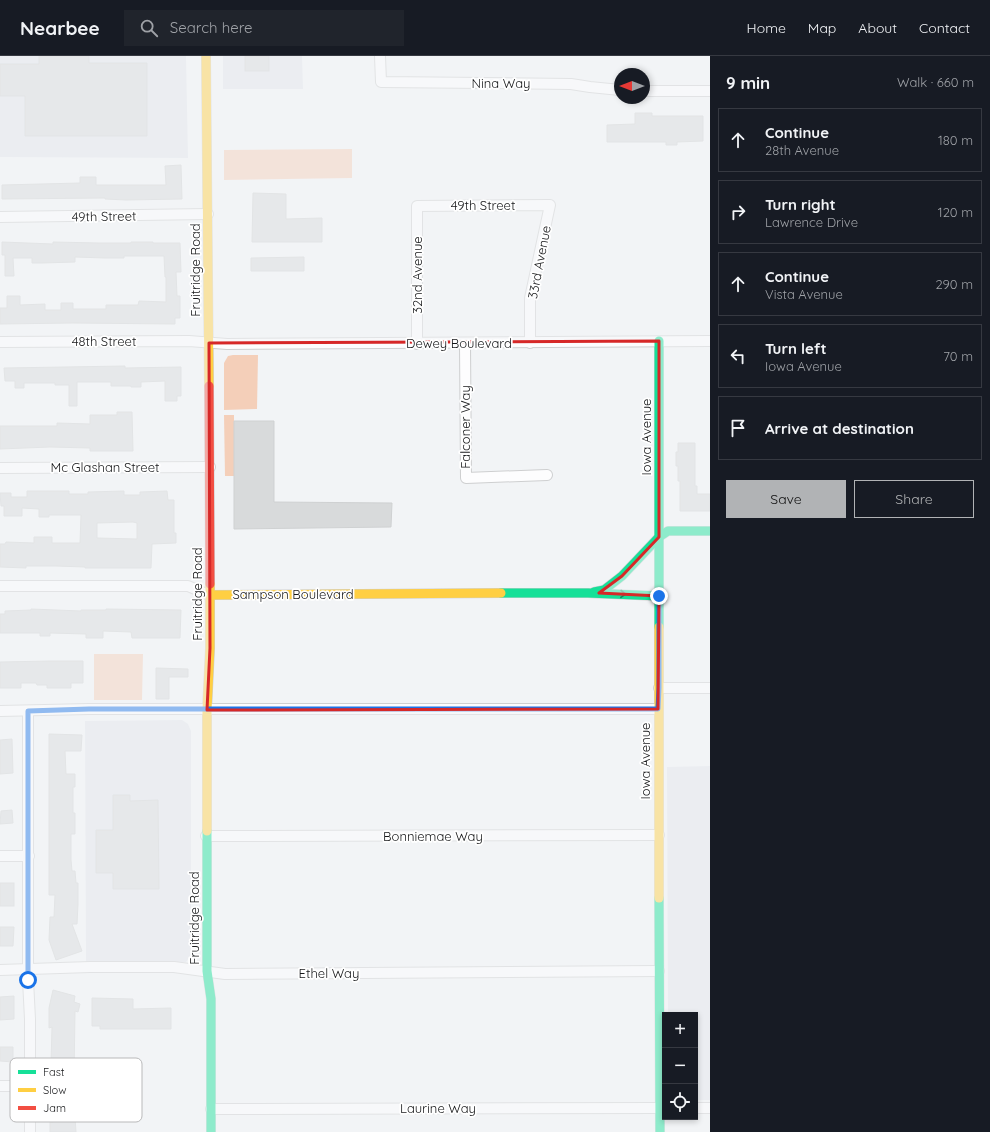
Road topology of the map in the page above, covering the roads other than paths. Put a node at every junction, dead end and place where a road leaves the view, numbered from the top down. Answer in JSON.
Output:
{"nodes":[{"id":1,"x":206,"y":56,"type":"edge"},
{"id":2,"x":380,"y":56,"type":"edge"},
{"id":3,"x":614,"y":89,"type":"edge"},
{"id":4,"x":650,"y":91,"type":"edge"},
{"id":5,"x":710,"y":91,"type":"edge"},
{"id":6,"x":550,"y":205,"type":"joint"},
{"id":7,"x":417,"y":206,"type":"joint"},
{"id":8,"x":208,"y":214,"type":"junction"},
{"id":9,"x":0,"y":217,"type":"edge"},
{"id":10,"x":659,"y":341,"type":"junction"},
{"id":11,"x":710,"y":341,"type":"edge"},
{"id":12,"x":0,"y":342,"type":"edge"},
{"id":13,"x":209,"y":343,"type":"junction"},
{"id":14,"x":530,"y":343,"type":"junction"},
{"id":15,"x":417,"y":344,"type":"junction"},
{"id":16,"x":465,"y":344,"type":"junction"},
{"id":17,"x":210,"y":466,"type":"junction"},
{"id":18,"x":0,"y":468,"type":"edge"},
{"id":19,"x":547,"y":476,"type":"dead end"},
{"id":20,"x":710,"y":531,"type":"edge"},
{"id":21,"x":659,"y":537,"type":"junction"},
{"id":22,"x":0,"y":586,"type":"edge"},
{"id":23,"x":588,"y":593,"type":"junction"},
{"id":24,"x":209,"y":595,"type":"junction"},
{"id":25,"x":659,"y":596,"type":"junction"},
{"id":26,"x":659,"y":688,"type":"junction"},
{"id":27,"x":710,"y":688,"type":"edge"},
{"id":28,"x":658,"y":709,"type":"junction"},
{"id":29,"x":207,"y":710,"type":"junction"},
{"id":30,"x":0,"y":711,"type":"edge"},
{"id":31,"x":28,"y":711,"type":"junction"},
{"id":32,"x":659,"y":835,"type":"junction"},
{"id":33,"x":206,"y":836,"type":"junction"},
{"id":34,"x":0,"y":856,"type":"edge"},
{"id":35,"x":28,"y":856,"type":"junction"},
{"id":36,"x":0,"y":970,"type":"edge"},
{"id":37,"x":28,"y":970,"type":"junction"},
{"id":38,"x":207,"y":971,"type":"junction"},
{"id":39,"x":659,"y":971,"type":"junction"},
{"id":40,"x":30,"y":1058,"type":"edge"},
{"id":41,"x":662,"y":1084,"type":"edge"},
{"id":42,"x":662,"y":1108,"type":"edge"},
{"id":43,"x":698,"y":1108,"type":"edge"},
{"id":44,"x":710,"y":1108,"type":"edge"},
{"id":45,"x":211,"y":1109,"type":"junction"},
{"id":46,"x":662,"y":1116,"type":"edge"},
{"id":47,"x":211,"y":1132,"type":"edge"},
{"id":48,"x":660,"y":1132,"type":"edge"}],
"edges":[{"from":1,"to":8,"type":"street","name":"Fruitridge Road"},
{"from":2,"to":3,"type":"street","name":"Nina Way"},
{"from":4,"to":5,"type":"street"},
{"from":6,"to":7,"type":"street","name":"49th Street"},
{"from":6,"to":14,"type":"street","name":"33rd Avenue"},
{"from":7,"to":15,"type":"street","name":"32nd Avenue"},
{"from":8,"to":9,"type":"street","name":"49th Street"},
{"from":8,"to":13,"type":"street","name":"Fruitridge Road"},
{"from":10,"to":11,"type":"street","name":"Dewey Boulevard"},
{"from":10,"to":14,"type":"street","name":"Dewey Boulevard"},
{"from":10,"to":21,"type":"street","name":"Iowa Avenue"},
{"from":12,"to":13,"type":"street","name":"48th Street"},
{"from":13,"to":15,"type":"street","name":"Dewey Boulevard"},
{"from":13,"to":17,"type":"street","name":"Fruitridge Road"},
{"from":14,"to":16,"type":"street","name":"Dewey Boulevard"},
{"from":15,"to":16,"type":"street","name":"Dewey Boulevard"},
{"from":16,"to":19,"type":"street","name":"Falconer Way"},
{"from":17,"to":18,"type":"street","name":"Mc Glashan Street"},
{"from":17,"to":24,"type":"street","name":"Fruitridge Road"},
{"from":20,"to":21,"type":"street","name":"Sampson Boulevard"},
{"from":21,"to":23,"type":"street","name":"Sampson Boulevard"},
{"from":21,"to":25,"type":"street","name":"Iowa Avenue"},
{"from":22,"to":24,"type":"street","name":"Sampson Boulevard"},
{"from":23,"to":24,"type":"street","name":"Sampson Boulevard"},
{"from":23,"to":25,"type":"street","name":"Sampson Boulevard","one_way":true},
{"from":24,"to":29,"type":"street","name":"Fruitridge Road"},
{"from":25,"to":26,"type":"street","name":"Iowa Avenue"},
{"from":26,"to":27,"type":"street"},
{"from":26,"to":28,"type":"street","name":"Iowa Avenue"},
{"from":28,"to":29,"type":"street"},
{"from":28,"to":32,"type":"street","name":"Iowa Avenue"},
{"from":29,"to":31,"type":"street"},
{"from":29,"to":33,"type":"street","name":"Fruitridge Road"},
{"from":30,"to":31,"type":"street"},
{"from":31,"to":35,"type":"street"},
{"from":32,"to":33,"type":"street","name":"Bonniemae Way"},
{"from":32,"to":39,"type":"street","name":"Iowa Avenue"},
{"from":33,"to":38,"type":"street","name":"Fruitridge Road"},
{"from":34,"to":35,"type":"street"},
{"from":35,"to":37,"type":"street"},
{"from":36,"to":37,"type":"street","name":"Ethel Way"},
{"from":37,"to":38,"type":"street","name":"Ethel Way"},
{"from":37,"to":40,"type":"street"},
{"from":38,"to":39,"type":"street","name":"Ethel Way"},
{"from":38,"to":45,"type":"street","name":"Fruitridge Road"},
{"from":39,"to":41,"type":"street","name":"Iowa Avenue"},
{"from":42,"to":45,"type":"street","name":"Laurine Way"},
{"from":43,"to":44,"type":"street"},
{"from":45,"to":47,"type":"street","name":"Fruitridge Road"},
{"from":46,"to":48,"type":"street","name":"Iowa Avenue"}]}
